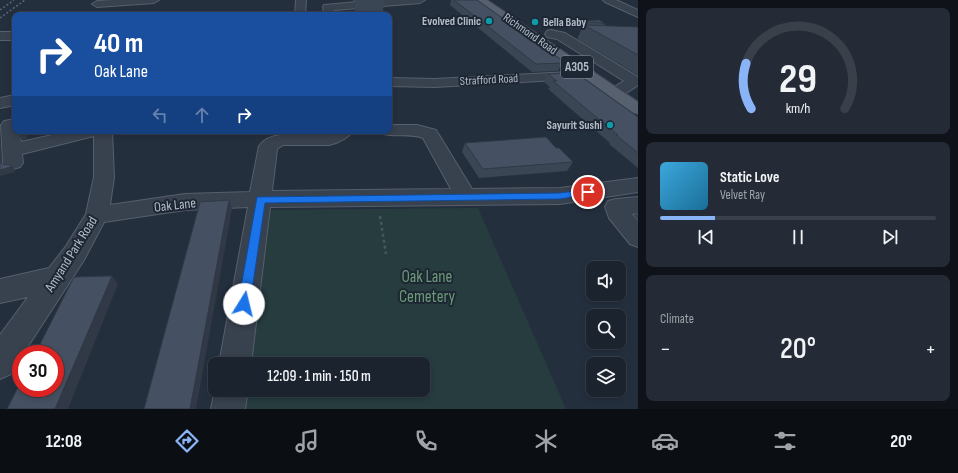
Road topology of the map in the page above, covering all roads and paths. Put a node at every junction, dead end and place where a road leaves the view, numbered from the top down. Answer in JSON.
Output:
{"nodes":[{"id":1,"x":154,"y":0,"type":"edge"},
{"id":2,"x":301,"y":0,"type":"edge"},
{"id":3,"x":420,"y":0,"type":"edge"},
{"id":4,"x":432,"y":0,"type":"edge"},
{"id":5,"x":480,"y":0,"type":"edge"},
{"id":6,"x":608,"y":0,"type":"edge"},
{"id":7,"x":98,"y":2,"type":"edge"},
{"id":8,"x":89,"y":12,"type":"edge"},
{"id":9,"x":300,"y":12,"type":"edge"},
{"id":10,"x":329,"y":12,"type":"edge"},
{"id":11,"x":638,"y":14,"type":"edge"},
{"id":12,"x":579,"y":33,"type":"dead end"},
{"id":13,"x":551,"y":34,"type":"junction"},
{"id":14,"x":533,"y":35,"type":"junction"},
{"id":15,"x":589,"y":75,"type":"junction"},
{"id":16,"x":392,"y":82,"type":"edge"},
{"id":17,"x":637,"y":83,"type":"edge"},
{"id":18,"x":614,"y":93,"type":"junction"},
{"id":19,"x":12,"y":101,"type":"edge"},
{"id":20,"x":0,"y":103,"type":"edge"},
{"id":21,"x":638,"y":109,"type":"edge"},
{"id":22,"x":8,"y":125,"type":"edge"},
{"id":23,"x":392,"y":130,"type":"edge"},
{"id":24,"x":84,"y":134,"type":"edge"},
{"id":25,"x":103,"y":134,"type":"edge"},
{"id":26,"x":339,"y":134,"type":"edge"},
{"id":27,"x":638,"y":186,"type":"edge"},
{"id":28,"x":466,"y":197,"type":"junction"},
{"id":29,"x":376,"y":198,"type":"junction"},
{"id":30,"x":260,"y":200,"type":"junction"},
{"id":31,"x":638,"y":205,"type":"edge"},
{"id":32,"x":97,"y":215,"type":"junction"},
{"id":33,"x":638,"y":237,"type":"edge"},
{"id":34,"x":386,"y":254,"type":"dead end"},
{"id":35,"x":58,"y":278,"type":"junction"},
{"id":36,"x":0,"y":291,"type":"edge"},
{"id":37,"x":236,"y":357,"type":"edge"},
{"id":38,"x":0,"y":364,"type":"edge"},
{"id":39,"x":230,"y":397,"type":"edge"},
{"id":40,"x":228,"y":409,"type":"edge"}],
"edges":[{"from":1,"to":7,"type":"street"},
{"from":2,"to":9,"type":"street"},
{"from":3,"to":4,"type":"street"},
{"from":3,"to":10,"type":"street"},
{"from":5,"to":14,"type":"main road","name":"Richmond Road","number":"A305"},
{"from":6,"to":11,"type":"street"},
{"from":7,"to":8,"type":"street"},
{"from":12,"to":13,"type":"street"},
{"from":13,"to":14,"type":"street"},
{"from":13,"to":17,"type":"street"},
{"from":14,"to":15,"type":"main road","name":"Richmond Road","number":"A305"},
{"from":15,"to":16,"type":"street","name":"Strafford Road"},
{"from":15,"to":18,"type":"main road","name":"Richmond Road","number":"A305"},
{"from":17,"to":18,"type":"street"},
{"from":18,"to":21,"type":"main road","name":"Richmond Road","number":"A305"},
{"from":19,"to":20,"type":"street"},
{"from":22,"to":24,"type":"street"},
{"from":23,"to":28,"type":"street"},
{"from":25,"to":32,"type":"street","name":"Amyand Park Road"},
{"from":26,"to":30,"type":"street"},
{"from":27,"to":28,"type":"street","name":"Oak Lane"},
{"from":28,"to":29,"type":"street","name":"Oak Lane"},
{"from":29,"to":30,"type":"street","name":"Oak Lane"},
{"from":29,"to":34,"type":"path"},
{"from":30,"to":32,"type":"street","name":"Oak Lane"},
{"from":30,"to":37,"type":"street"},
{"from":31,"to":33,"type":"street"},
{"from":32,"to":35,"type":"street","name":"Amyand Park Road"},
{"from":35,"to":36,"type":"street"},
{"from":35,"to":38,"type":"street","name":"Amyand Park Road"},
{"from":39,"to":40,"type":"street"}]}
